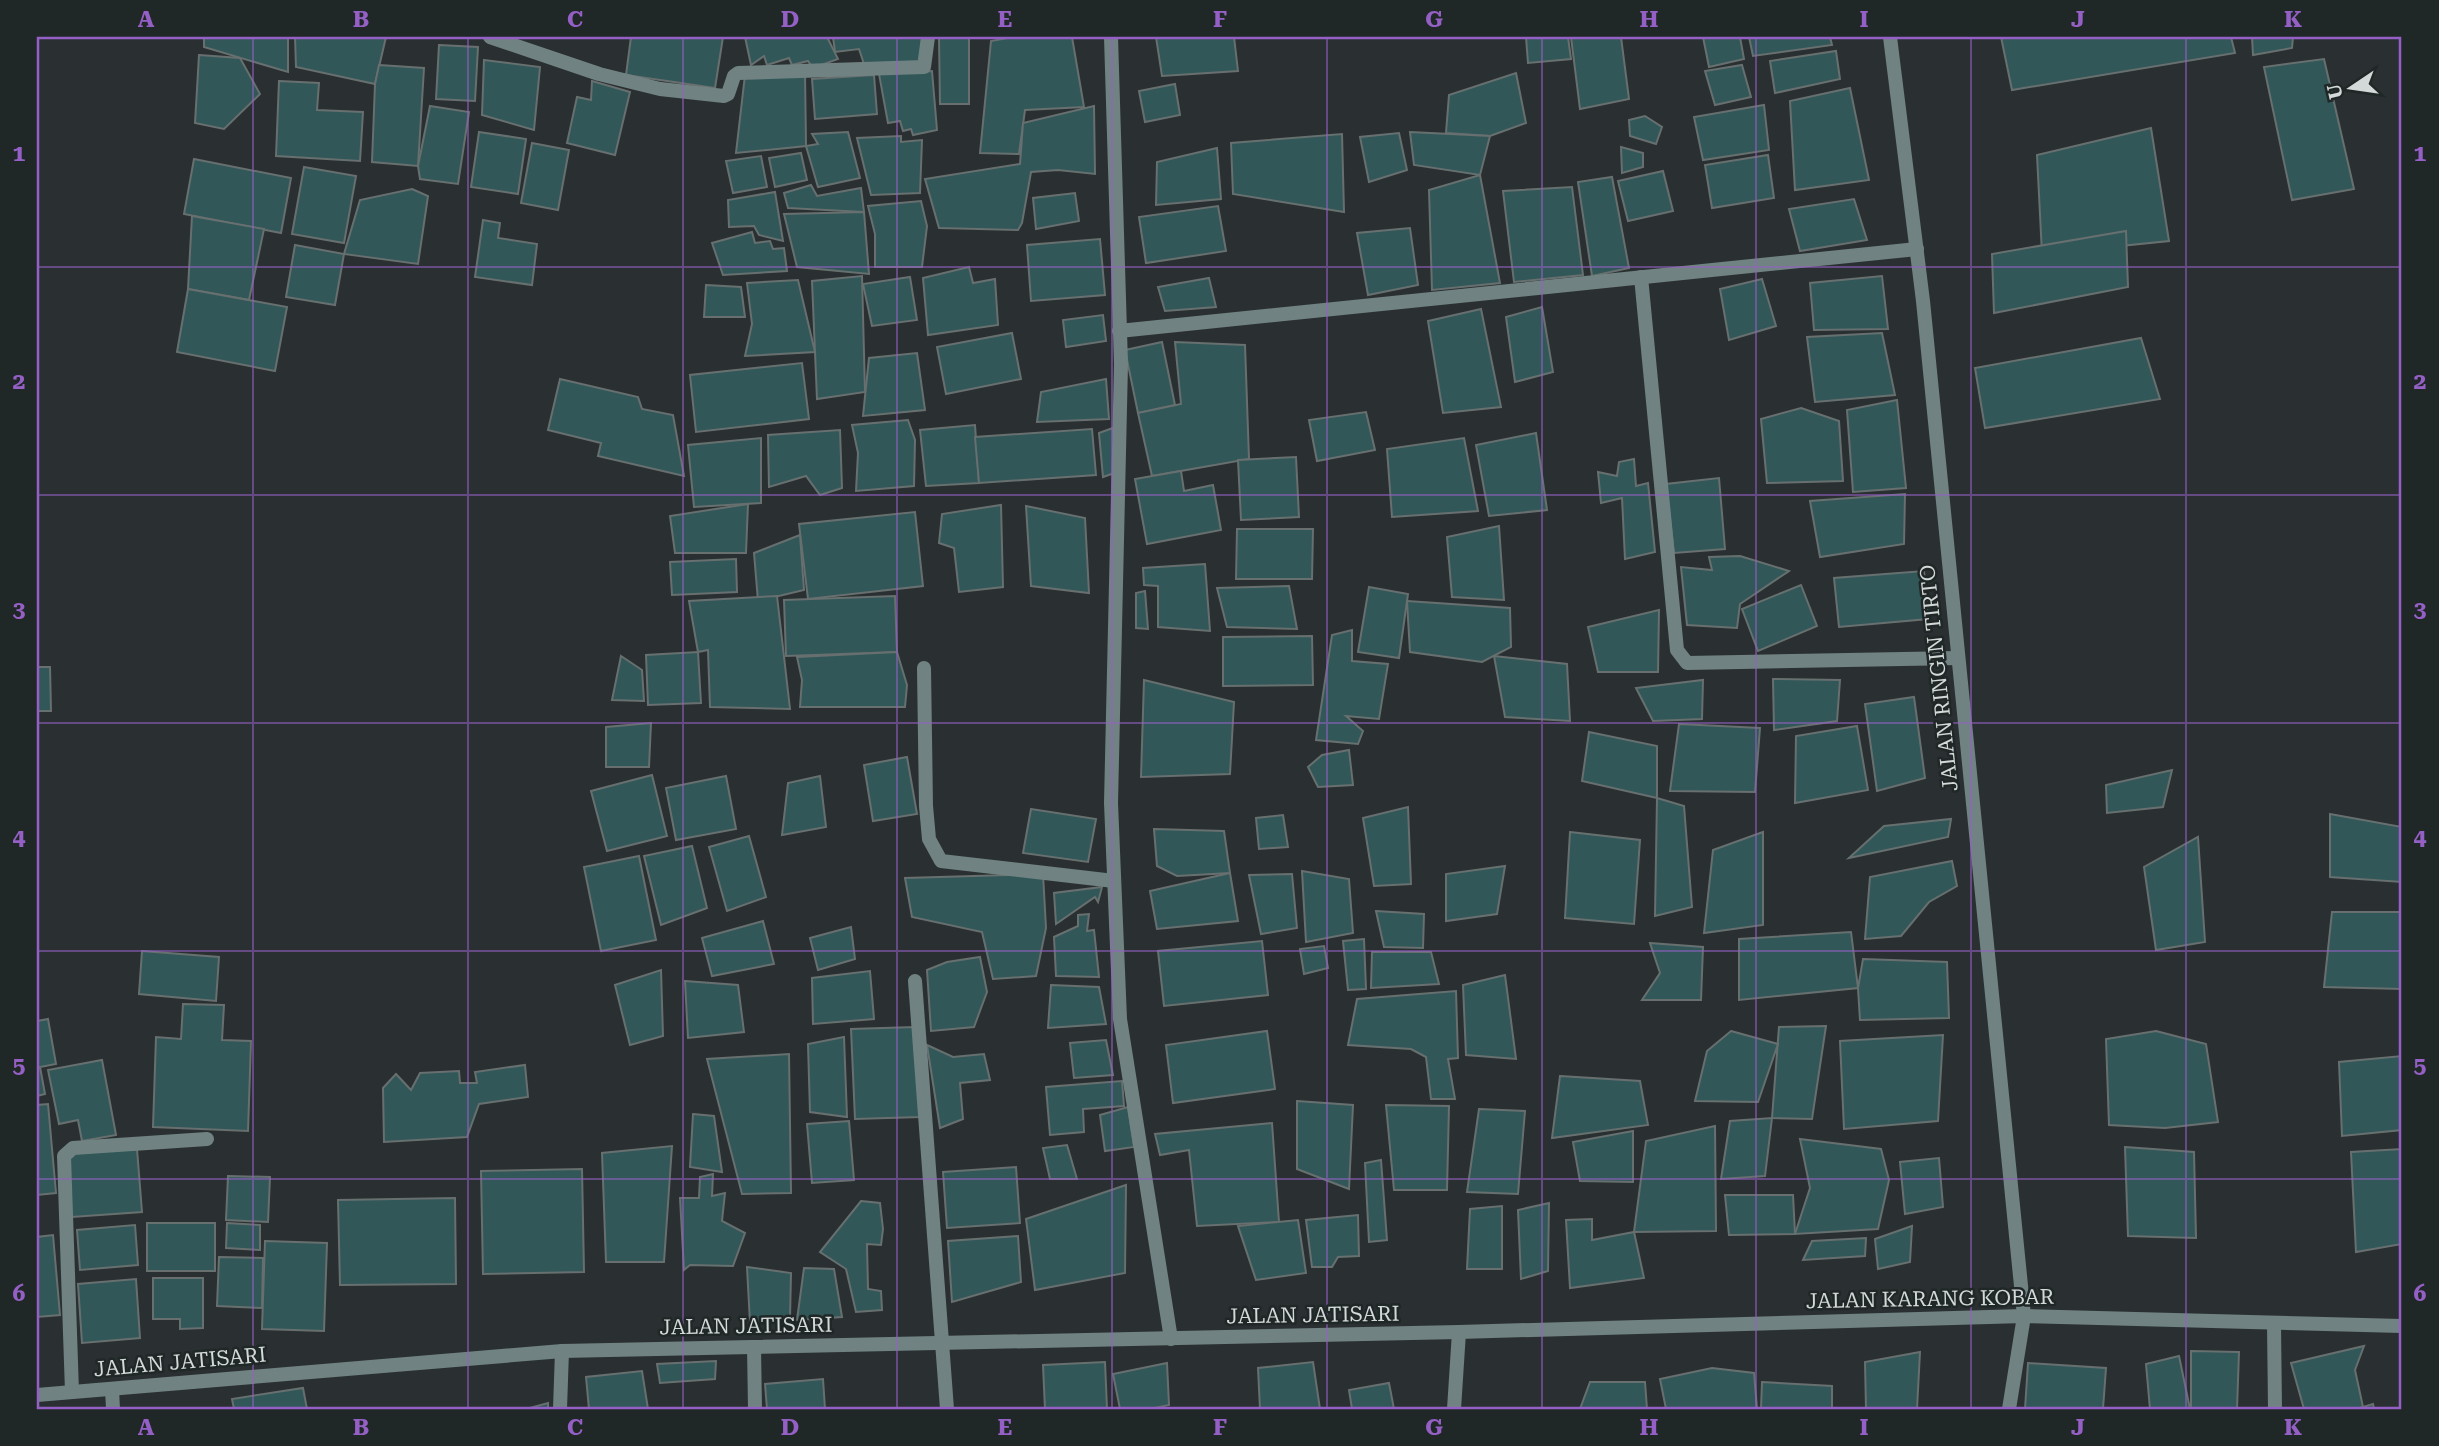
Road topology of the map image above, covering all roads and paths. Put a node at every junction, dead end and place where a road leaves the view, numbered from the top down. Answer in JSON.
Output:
{"nodes":[{"id":1,"x":490,"y":37,"type":"edge"},
{"id":2,"x":928,"y":37,"type":"edge"},
{"id":3,"x":1111,"y":37,"type":"edge"},
{"id":4,"x":1890,"y":37,"type":"edge"},
{"id":5,"x":1917,"y":249,"type":"junction"},
{"id":6,"x":1642,"y":277,"type":"junction"},
{"id":7,"x":1119,"y":331,"type":"junction"},
{"id":8,"x":1958,"y":658,"type":"junction"},
{"id":9,"x":924,"y":668,"type":"dead end"},
{"id":10,"x":1114,"y":881,"type":"junction"},
{"id":11,"x":915,"y":981,"type":"dead end"},
{"id":12,"x":207,"y":1139,"type":"dead end"},
{"id":13,"x":2024,"y":1316,"type":"junction"},
{"id":14,"x":2274,"y":1324,"type":"junction"},
{"id":15,"x":2402,"y":1326,"type":"edge"},
{"id":16,"x":1459,"y":1332,"type":"junction"},
{"id":17,"x":1171,"y":1339,"type":"junction"},
{"id":18,"x":941,"y":1343,"type":"junction"},
{"id":19,"x":754,"y":1348,"type":"junction"},
{"id":20,"x":562,"y":1351,"type":"junction"},
{"id":21,"x":112,"y":1389,"type":"junction"},
{"id":22,"x":72,"y":1392,"type":"junction"},
{"id":23,"x":37,"y":1395,"type":"edge"},
{"id":24,"x":113,"y":1409,"type":"edge"},
{"id":25,"x":560,"y":1409,"type":"edge"},
{"id":26,"x":755,"y":1409,"type":"edge"},
{"id":27,"x":947,"y":1409,"type":"edge"},
{"id":28,"x":1454,"y":1409,"type":"edge"},
{"id":29,"x":2009,"y":1409,"type":"edge"},
{"id":30,"x":2275,"y":1409,"type":"edge"}],
"edges":[{"from":1,"to":2,"type":"street"},
{"from":3,"to":7,"type":"street"},
{"from":4,"to":5,"type":"street","name":"JALAN RINGIN TIRTO"},
{"from":5,"to":6,"type":"street"},
{"from":5,"to":8,"type":"street","name":"JALAN RINGIN TIRTO"},
{"from":6,"to":7,"type":"street"},
{"from":6,"to":8,"type":"street"},
{"from":7,"to":10,"type":"street"},
{"from":8,"to":13,"type":"street","name":"JALAN RINGIN TIRTO"},
{"from":9,"to":10,"type":"street"},
{"from":10,"to":17,"type":"street"},
{"from":11,"to":18,"type":"street"},
{"from":12,"to":22,"type":"street"},
{"from":13,"to":14,"type":"street","name":"JALAN KARANG KOBAR"},
{"from":13,"to":16,"type":"street","name":"JALAN KARANG KOBAR"},
{"from":13,"to":29,"type":"street","name":"JALAN RINGIN TIRTO"},
{"from":14,"to":15,"type":"street","name":"JALAN KARANG KOBAR"},
{"from":14,"to":30,"type":"street"},
{"from":16,"to":17,"type":"street","name":"JALAN JATISARI"},
{"from":16,"to":28,"type":"street"},
{"from":17,"to":18,"type":"street","name":"JALAN JATISARI"},
{"from":18,"to":19,"type":"street","name":"JALAN JATISARI"},
{"from":18,"to":27,"type":"street"},
{"from":19,"to":20,"type":"street","name":"JALAN JATISARI"},
{"from":19,"to":26,"type":"street"},
{"from":20,"to":21,"type":"street","name":"JALAN JATISARI"},
{"from":20,"to":25,"type":"street"},
{"from":21,"to":22,"type":"street","name":"JALAN JATISARI"},
{"from":21,"to":24,"type":"street"},
{"from":22,"to":23,"type":"street","name":"JALAN JATISARI"}]}
